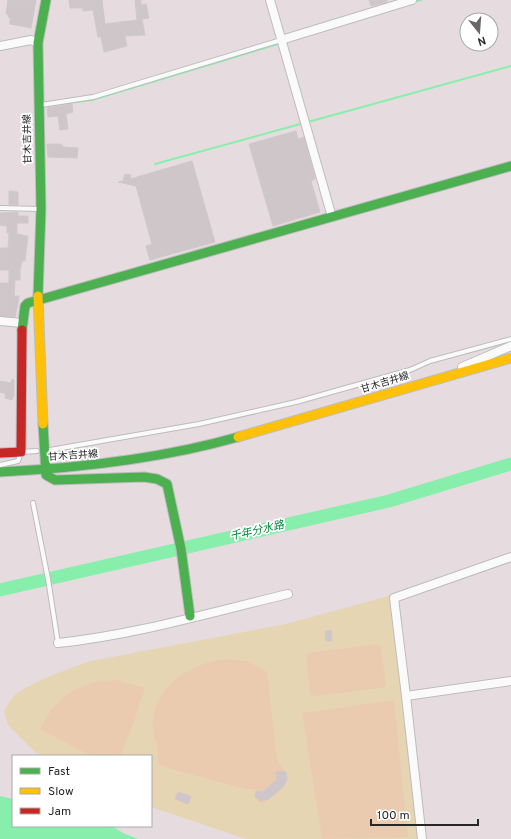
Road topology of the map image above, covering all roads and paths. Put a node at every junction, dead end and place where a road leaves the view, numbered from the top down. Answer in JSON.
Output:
{"nodes":[{"id":1,"x":46,"y":0,"type":"edge"},
{"id":2,"x":270,"y":0,"type":"edge"},
{"id":3,"x":412,"y":0,"type":"edge"},
{"id":4,"x":281,"y":40,"type":"junction"},
{"id":5,"x":38,"y":43,"type":"junction"},
{"id":6,"x":0,"y":46,"type":"edge"},
{"id":7,"x":38,"y":105,"type":"junction"},
{"id":8,"x":511,"y":166,"type":"edge"},
{"id":9,"x":0,"y":208,"type":"edge"},
{"id":10,"x":41,"y":209,"type":"junction"},
{"id":11,"x":332,"y":217,"type":"junction"},
{"id":12,"x":38,"y":300,"type":"junction"},
{"id":13,"x":0,"y":322,"type":"edge"},
{"id":14,"x":22,"y":322,"type":"junction"},
{"id":15,"x":511,"y":339,"type":"edge"},
{"id":16,"x":511,"y":346,"type":"edge"},
{"id":17,"x":511,"y":358,"type":"edge"},
{"id":18,"x":454,"y":374,"type":"junction"},
{"id":19,"x":50,"y":450,"type":"dead end"},
{"id":20,"x":37,"y":451,"type":"dead end"},
{"id":21,"x":21,"y":452,"type":"junction"},
{"id":22,"x":0,"y":453,"type":"edge"},
{"id":23,"x":0,"y":465,"type":"edge"},
{"id":24,"x":45,"y":470,"type":"junction"},
{"id":25,"x":0,"y":472,"type":"edge"},
{"id":26,"x":33,"y":502,"type":"dead end"},
{"id":27,"x":511,"y":557,"type":"edge"},
{"id":28,"x":288,"y":594,"type":"dead end"},
{"id":29,"x":190,"y":616,"type":"junction"},
{"id":30,"x":58,"y":643,"type":"joint"},
{"id":31,"x":511,"y":681,"type":"edge"},
{"id":32,"x":406,"y":696,"type":"junction"},
{"id":33,"x":422,"y":839,"type":"edge"}],
"edges":[{"from":1,"to":5,"type":"street","name":"甘木吉井線"},
{"from":2,"to":4,"type":"street"},
{"from":3,"to":4,"type":"street"},
{"from":4,"to":7,"type":"lane"},
{"from":4,"to":11,"type":"street"},
{"from":5,"to":6,"type":"street"},
{"from":5,"to":7,"type":"street","name":"甘木吉井線"},
{"from":7,"to":10,"type":"street","name":"甘木吉井線"},
{"from":8,"to":11,"type":"street"},
{"from":9,"to":10,"type":"lane"},
{"from":10,"to":12,"type":"street","name":"甘木吉井線"},
{"from":11,"to":12,"type":"street"},
{"from":12,"to":14,"type":"street"},
{"from":12,"to":24,"type":"street","name":"甘木吉井線"},
{"from":13,"to":14,"type":"street"},
{"from":14,"to":21,"type":"street"},
{"from":15,"to":19,"type":"lane"},
{"from":16,"to":18,"type":"street"},
{"from":17,"to":18,"type":"street","name":"甘木吉井線"},
{"from":18,"to":24,"type":"street","name":"甘木吉井線"},
{"from":20,"to":21,"type":"lane"},
{"from":21,"to":22,"type":"street"},
{"from":21,"to":23,"type":"lane"},
{"from":24,"to":25,"type":"street"},
{"from":24,"to":29,"type":"street"},
{"from":26,"to":30,"type":"lane"},
{"from":27,"to":32,"type":"street"},
{"from":28,"to":29,"type":"street"},
{"from":29,"to":30,"type":"street"},
{"from":31,"to":32,"type":"street"},
{"from":32,"to":33,"type":"street"}]}
